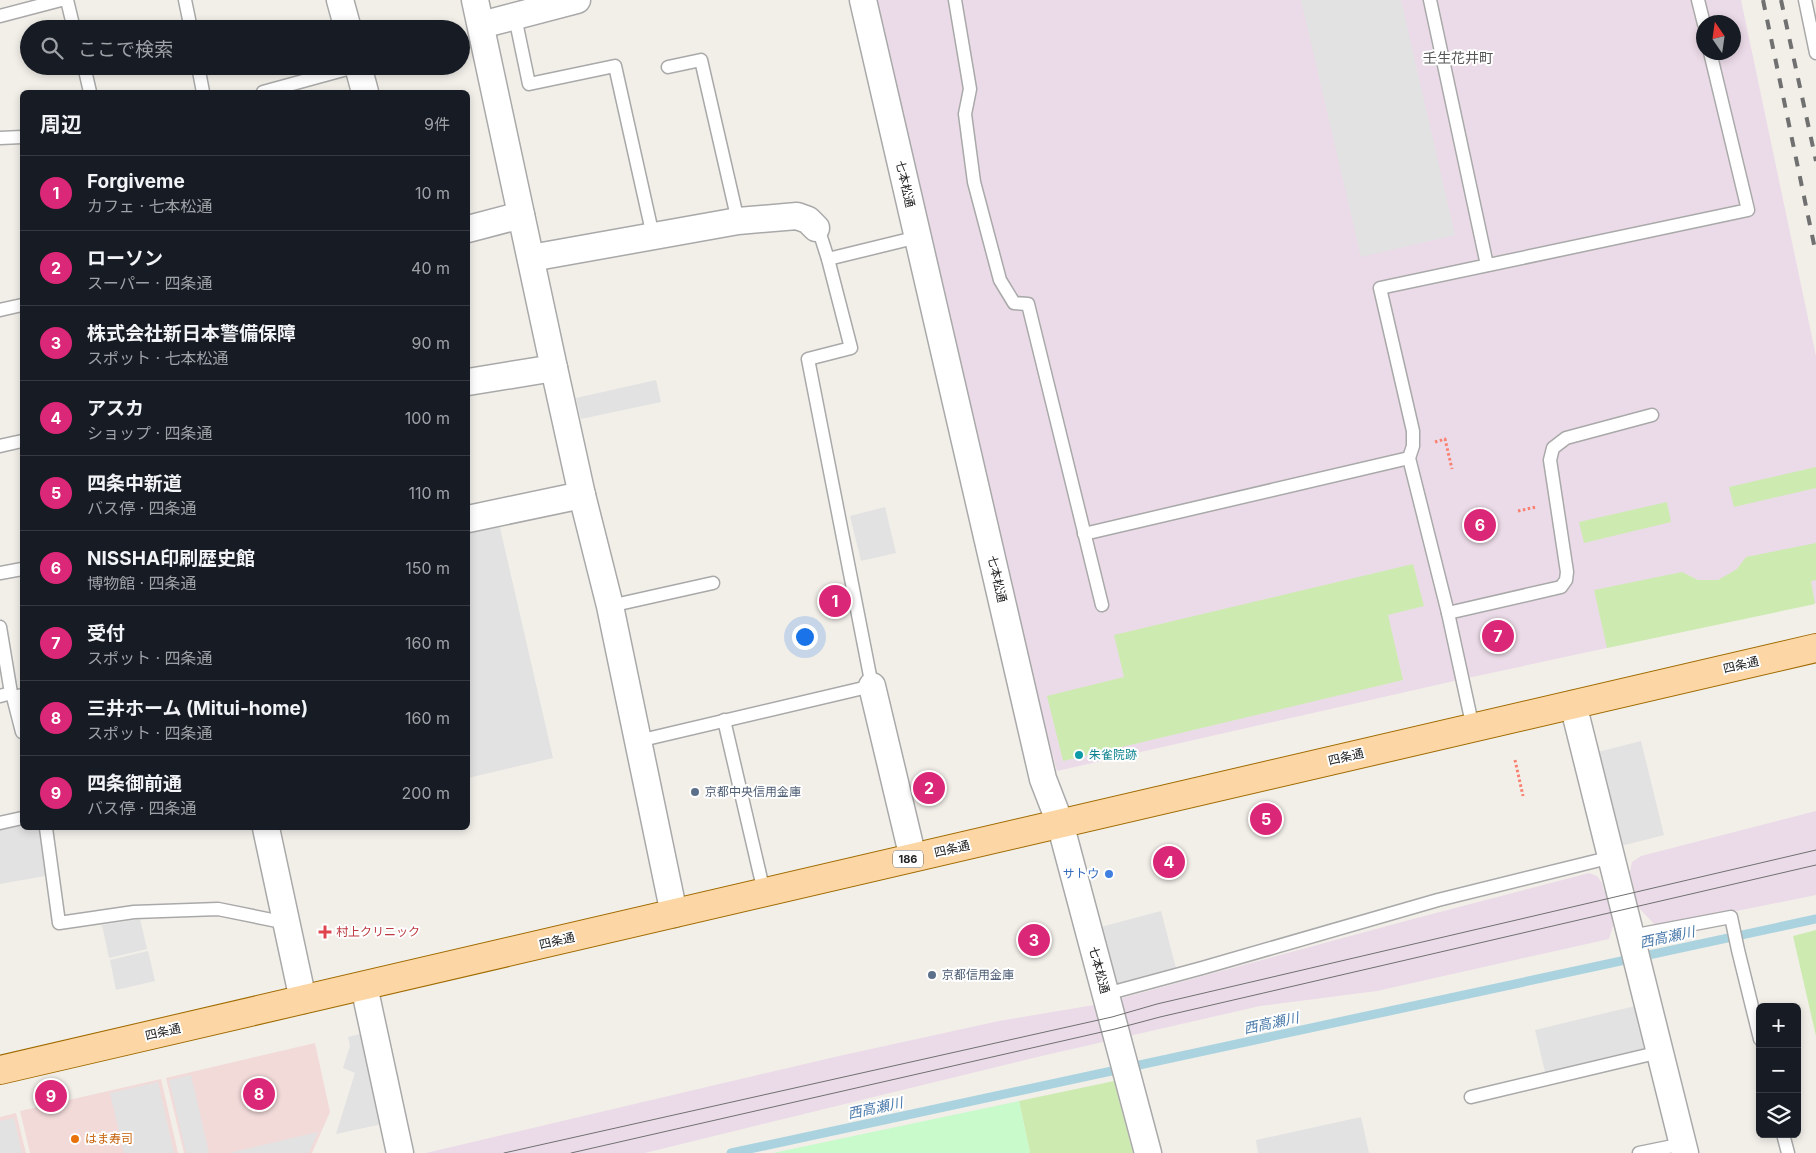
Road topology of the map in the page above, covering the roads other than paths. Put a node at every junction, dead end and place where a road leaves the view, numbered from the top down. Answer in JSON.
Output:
{"nodes":[{"id":1,"x":61,"y":0,"type":"edge"},
{"id":2,"x":68,"y":0,"type":"edge"},
{"id":3,"x":186,"y":0,"type":"edge"},
{"id":4,"x":340,"y":0,"type":"edge"},
{"id":5,"x":475,"y":0,"type":"edge"},
{"id":6,"x":576,"y":0,"type":"edge"},
{"id":7,"x":862,"y":0,"type":"edge"},
{"id":8,"x":955,"y":0,"type":"edge"},
{"id":9,"x":1430,"y":0,"type":"edge"},
{"id":10,"x":1698,"y":0,"type":"edge"},
{"id":11,"x":1805,"y":0,"type":"edge"},
{"id":12,"x":1702,"y":15,"type":"edge"},
{"id":13,"x":0,"y":16,"type":"edge"},
{"id":14,"x":515,"y":17,"type":"junction"},
{"id":15,"x":72,"y":20,"type":"edge"},
{"id":16,"x":189,"y":20,"type":"edge"},
{"id":17,"x":346,"y":20,"type":"edge"},
{"id":18,"x":481,"y":25,"type":"junction"},
{"id":19,"x":1816,"y":53,"type":"edge"},
{"id":20,"x":1712,"y":60,"type":"edge"},
{"id":21,"x":668,"y":67,"type":"dead end"},
{"id":22,"x":86,"y":75,"type":"edge"},
{"id":23,"x":200,"y":75,"type":"edge"},
{"id":24,"x":325,"y":75,"type":"edge"},
{"id":25,"x":360,"y":75,"type":"edge"},
{"id":26,"x":90,"y":90,"type":"edge"},
{"id":27,"x":203,"y":90,"type":"edge"},
{"id":28,"x":270,"y":90,"type":"edge"},
{"id":29,"x":364,"y":90,"type":"edge"},
{"id":30,"x":20,"y":137,"type":"edge"},
{"id":31,"x":0,"y":138,"type":"edge"},
{"id":32,"x":521,"y":215,"type":"junction"},
{"id":33,"x":738,"y":221,"type":"junction"},
{"id":34,"x":470,"y":228,"type":"edge"},
{"id":35,"x":816,"y":228,"type":"joint"},
{"id":36,"x":654,"y":236,"type":"junction"},
{"id":37,"x":918,"y":238,"type":"junction"},
{"id":38,"x":531,"y":258,"type":"junction"},
{"id":39,"x":828,"y":259,"type":"junction"},
{"id":40,"x":1487,"y":265,"type":"junction"},
{"id":41,"x":20,"y":306,"type":"edge"},
{"id":42,"x":0,"y":310,"type":"edge"},
{"id":43,"x":554,"y":368,"type":"junction"},
{"id":44,"x":470,"y":382,"type":"edge"},
{"id":45,"x":1652,"y":415,"type":"dead end"},
{"id":46,"x":20,"y":441,"type":"edge"},
{"id":47,"x":0,"y":446,"type":"edge"},
{"id":48,"x":1409,"y":458,"type":"junction"},
{"id":49,"x":582,"y":495,"type":"junction"},
{"id":50,"x":470,"y":519,"type":"edge"},
{"id":51,"x":1084,"y":534,"type":"junction"},
{"id":52,"x":20,"y":569,"type":"edge"},
{"id":53,"x":0,"y":574,"type":"edge"},
{"id":54,"x":713,"y":584,"type":"dead end"},
{"id":55,"x":1102,"y":605,"type":"dead end"},
{"id":56,"x":610,"y":606,"type":"junction"},
{"id":57,"x":1448,"y":613,"type":"junction"},
{"id":58,"x":0,"y":628,"type":"edge"},
{"id":59,"x":1816,"y":648,"type":"edge"},
{"id":60,"x":872,"y":686,"type":"junction"},
{"id":61,"x":12,"y":695,"type":"edge"},
{"id":62,"x":1573,"y":704,"type":"junction"},
{"id":63,"x":724,"y":720,"type":"junction"},
{"id":64,"x":20,"y":725,"type":"edge"},
{"id":65,"x":1473,"y":728,"type":"junction"},
{"id":66,"x":638,"y":741,"type":"junction"},
{"id":67,"x":20,"y":818,"type":"edge"},
{"id":68,"x":0,"y":823,"type":"edge"},
{"id":69,"x":1060,"y":823,"type":"junction"},
{"id":70,"x":46,"y":830,"type":"edge"},
{"id":71,"x":266,"y":830,"type":"edge"},
{"id":72,"x":1612,"y":857,"type":"junction"},
{"id":73,"x":913,"y":858,"type":"junction"},
{"id":74,"x":764,"y":892,"type":"junction"},
{"id":75,"x":674,"y":914,"type":"junction"},
{"id":76,"x":287,"y":923,"type":"junction"},
{"id":77,"x":1631,"y":936,"type":"junction"},
{"id":78,"x":364,"y":986,"type":"junction"},
{"id":79,"x":1106,"y":994,"type":"junction"},
{"id":80,"x":303,"y":1000,"type":"junction"},
{"id":81,"x":1756,"y":1024,"type":"edge"},
{"id":82,"x":1660,"y":1052,"type":"junction"},
{"id":83,"x":0,"y":1070,"type":"edge"},
{"id":84,"x":1471,"y":1097,"type":"dead end"},
{"id":85,"x":1784,"y":1138,"type":"edge"},
{"id":86,"x":1684,"y":1148,"type":"edge"},
{"id":87,"x":400,"y":1153,"type":"edge"},
{"id":88,"x":1148,"y":1153,"type":"edge"},
{"id":89,"x":1639,"y":1153,"type":"edge"},
{"id":90,"x":1788,"y":1153,"type":"edge"}],
"edges":[{"from":1,"to":13,"type":"lane"},
{"from":2,"to":15,"type":"lane"},
{"from":3,"to":16,"type":"lane"},
{"from":4,"to":17,"type":"street"},
{"from":5,"to":18,"type":"street"},
{"from":6,"to":14,"type":"street"},
{"from":7,"to":37,"type":"street","name":"七本松通"},
{"from":8,"to":51,"type":"lane"},
{"from":9,"to":40,"type":"lane"},
{"from":10,"to":12,"type":"lane"},
{"from":11,"to":19,"type":"lane"},
{"from":14,"to":18,"type":"street"},
{"from":14,"to":36,"type":"lane"},
{"from":18,"to":32,"type":"street"},
{"from":20,"to":40,"type":"lane"},
{"from":21,"to":33,"type":"lane"},
{"from":22,"to":26,"type":"lane"},
{"from":23,"to":27,"type":"lane"},
{"from":24,"to":28,"type":"lane"},
{"from":25,"to":29,"type":"street"},
{"from":30,"to":31,"type":"lane"},
{"from":32,"to":34,"type":"street"},
{"from":32,"to":38,"type":"street"},
{"from":33,"to":35,"type":"street"},
{"from":33,"to":36,"type":"street"},
{"from":35,"to":39,"type":"lane"},
{"from":36,"to":38,"type":"street"},
{"from":37,"to":39,"type":"lane"},
{"from":37,"to":69,"type":"street","name":"七本松通"},
{"from":38,"to":43,"type":"street"},
{"from":39,"to":60,"type":"lane"},
{"from":40,"to":48,"type":"lane"},
{"from":41,"to":42,"type":"lane"},
{"from":43,"to":44,"type":"street"},
{"from":43,"to":49,"type":"street"},
{"from":45,"to":57,"type":"lane"},
{"from":46,"to":47,"type":"lane"},
{"from":48,"to":51,"type":"lane"},
{"from":48,"to":57,"type":"lane"},
{"from":49,"to":50,"type":"street"},
{"from":49,"to":56,"type":"street"},
{"from":51,"to":55,"type":"lane"},
{"from":52,"to":53,"type":"lane"},
{"from":54,"to":56,"type":"lane"},
{"from":56,"to":66,"type":"street"},
{"from":57,"to":65,"type":"lane"},
{"from":58,"to":61,"type":"lane"},
{"from":59,"to":62,"type":"main road","name":"四条通","number":"186"},
{"from":60,"to":63,"type":"lane"},
{"from":60,"to":73,"type":"street"},
{"from":61,"to":64,"type":"lane"},
{"from":62,"to":65,"type":"main road","name":"四条通","number":"186"},
{"from":62,"to":72,"type":"street"},
{"from":63,"to":66,"type":"lane"},
{"from":63,"to":74,"type":"lane"},
{"from":65,"to":69,"type":"main road","name":"四条通","number":"186"},
{"from":66,"to":75,"type":"street"},
{"from":67,"to":68,"type":"lane"},
{"from":69,"to":73,"type":"main road","name":"四条通","number":"186"},
{"from":69,"to":79,"type":"street","name":"七本松通"},
{"from":70,"to":76,"type":"lane"},
{"from":71,"to":76,"type":"street"},
{"from":72,"to":77,"type":"street"},
{"from":72,"to":79,"type":"lane"},
{"from":73,"to":74,"type":"main road","name":"四条通","number":"186"},
{"from":74,"to":75,"type":"main road","name":"四条通","number":"186"},
{"from":75,"to":78,"type":"main road","name":"四条通","number":"186"},
{"from":76,"to":80,"type":"street"},
{"from":77,"to":81,"type":"lane"},
{"from":77,"to":82,"type":"street"},
{"from":78,"to":80,"type":"main road","name":"四条通","number":"186"},
{"from":78,"to":87,"type":"street"},
{"from":79,"to":88,"type":"street","name":"七本松通"},
{"from":80,"to":83,"type":"main road","name":"四条通","number":"186"},
{"from":82,"to":84,"type":"lane"},
{"from":82,"to":86,"type":"street"},
{"from":85,"to":90,"type":"lane"},
{"from":86,"to":89,"type":"lane"}]}
